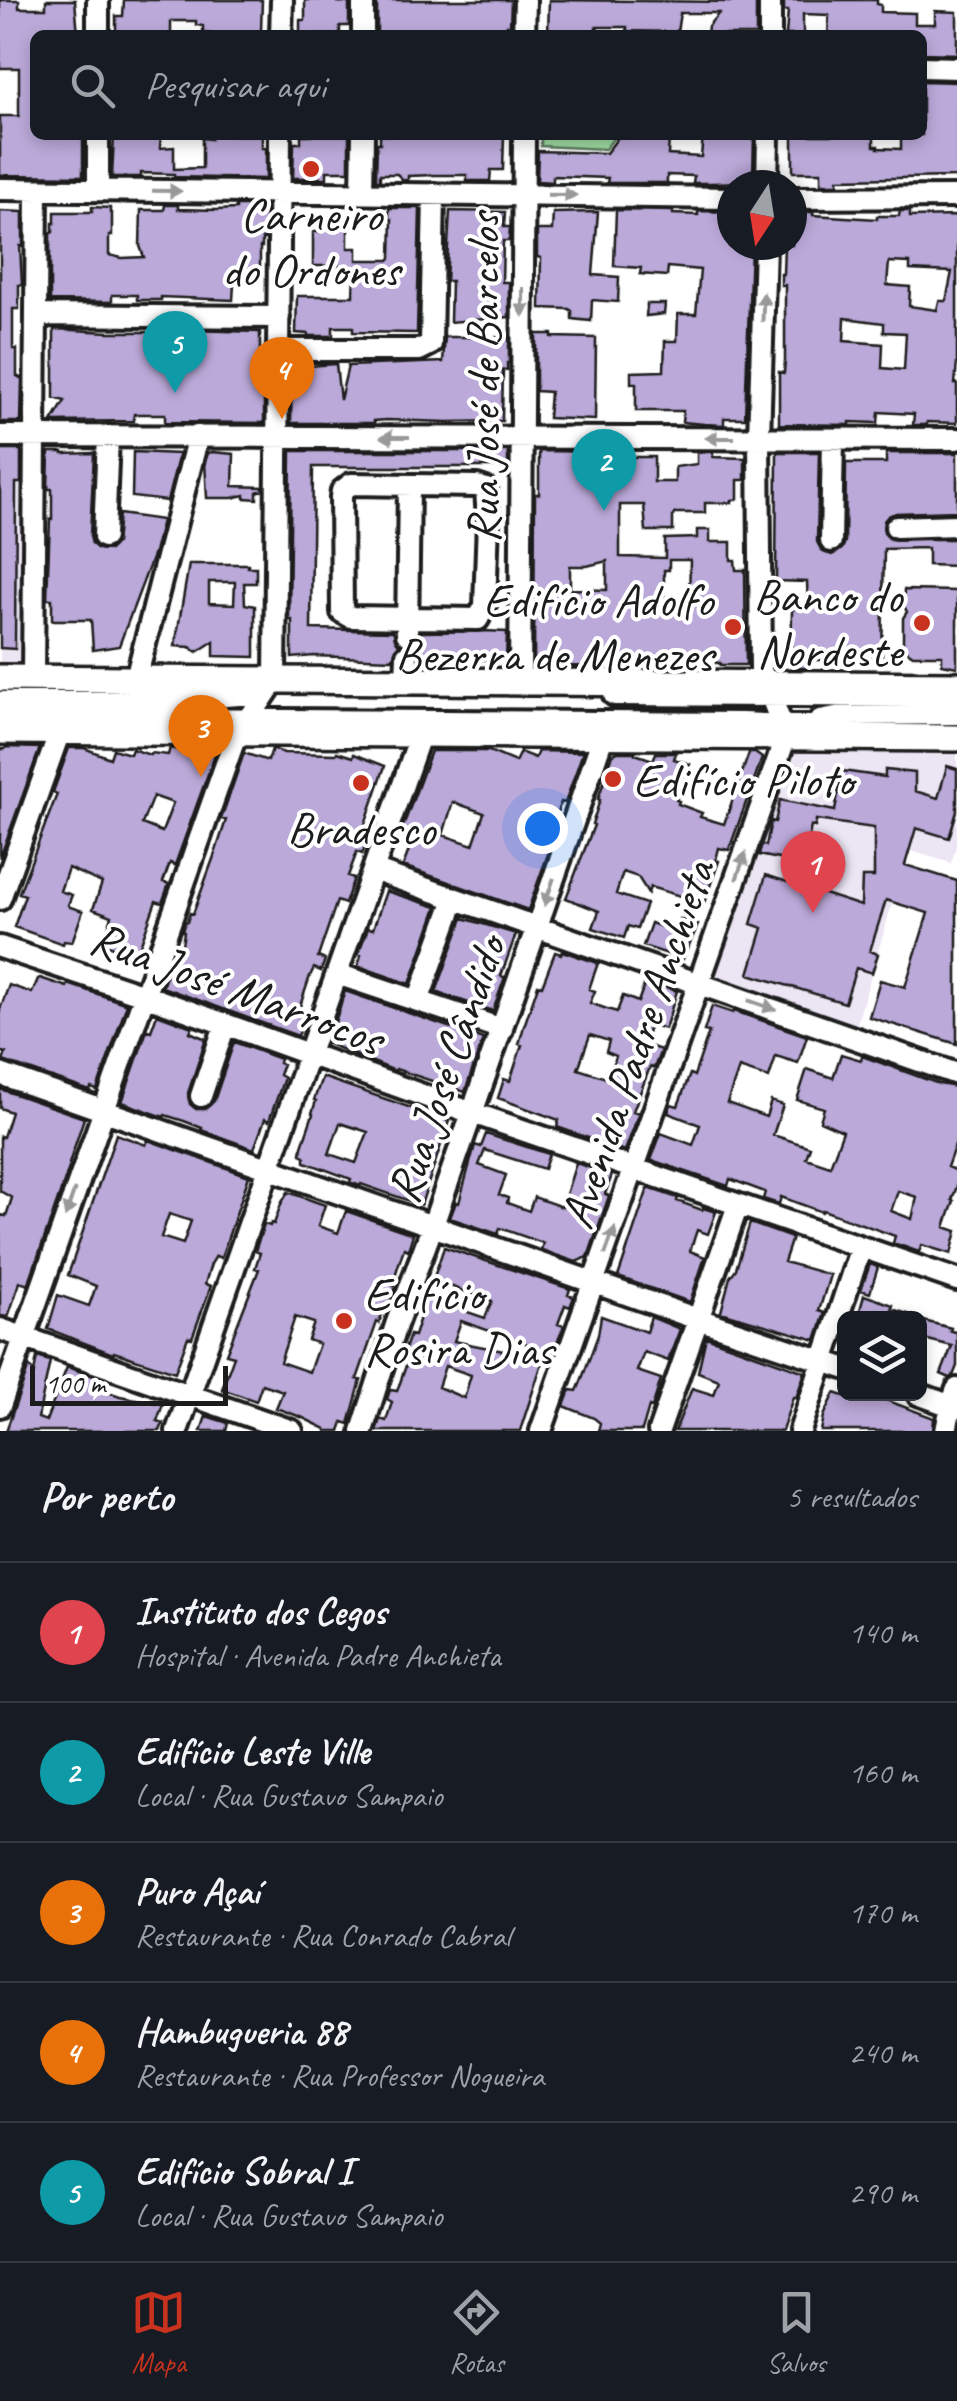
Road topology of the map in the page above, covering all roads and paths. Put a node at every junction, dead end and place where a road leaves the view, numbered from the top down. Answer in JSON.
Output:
{"nodes":[{"id":1,"x":98,"y":0,"type":"edge"},
{"id":2,"x":282,"y":0,"type":"edge"},
{"id":3,"x":363,"y":0,"type":"edge"},
{"id":4,"x":525,"y":0,"type":"edge"},
{"id":5,"x":770,"y":0,"type":"edge"},
{"id":6,"x":98,"y":30,"type":"edge"},
{"id":7,"x":281,"y":30,"type":"edge"},
{"id":8,"x":363,"y":30,"type":"edge"},
{"id":9,"x":524,"y":30,"type":"edge"},
{"id":10,"x":770,"y":30,"type":"edge"},
{"id":11,"x":927,"y":67,"type":"edge"},
{"id":12,"x":957,"y":68,"type":"edge"},
{"id":13,"x":98,"y":140,"type":"edge"},
{"id":14,"x":280,"y":140,"type":"edge"},
{"id":15,"x":363,"y":140,"type":"edge"},
{"id":16,"x":524,"y":140,"type":"edge"},
{"id":17,"x":768,"y":140,"type":"edge"},
{"id":18,"x":767,"y":170,"type":"edge"},
{"id":19,"x":0,"y":189,"type":"edge"},
{"id":20,"x":38,"y":190,"type":"junction"},
{"id":21,"x":98,"y":190,"type":"junction"},
{"id":22,"x":280,"y":193,"type":"junction"},
{"id":23,"x":362,"y":193,"type":"junction"},
{"id":24,"x":434,"y":194,"type":"junction"},
{"id":25,"x":523,"y":195,"type":"junction"},
{"id":26,"x":957,"y":197,"type":"edge"},
{"id":27,"x":717,"y":198,"type":"edge"},
{"id":28,"x":807,"y":198,"type":"edge"},
{"id":29,"x":765,"y":260,"type":"edge"},
{"id":30,"x":36,"y":315,"type":"junction"},
{"id":31,"x":279,"y":316,"type":"junction"},
{"id":32,"x":279,"y":350,"type":"junction"},
{"id":33,"x":0,"y":436,"type":"edge"},
{"id":34,"x":34,"y":436,"type":"junction"},
{"id":35,"x":108,"y":436,"type":"junction"},
{"id":36,"x":198,"y":436,"type":"junction"},
{"id":37,"x":278,"y":437,"type":"junction"},
{"id":38,"x":523,"y":438,"type":"junction"},
{"id":39,"x":759,"y":438,"type":"junction"},
{"id":40,"x":833,"y":439,"type":"junction"},
{"id":41,"x":957,"y":440,"type":"edge"},
{"id":42,"x":410,"y":485,"type":"junction"},
{"id":43,"x":957,"y":526,"type":"edge"},
{"id":44,"x":896,"y":527,"type":"dead end"},
{"id":45,"x":104,"y":538,"type":"dead end"},
{"id":46,"x":831,"y":541,"type":"dead end"},
{"id":47,"x":407,"y":647,"type":"junction"},
{"id":48,"x":0,"y":678,"type":"edge"},
{"id":49,"x":33,"y":678,"type":"junction"},
{"id":50,"x":136,"y":678,"type":"junction"},
{"id":51,"x":520,"y":682,"type":"junction"},
{"id":52,"x":957,"y":685,"type":"edge"},
{"id":53,"x":270,"y":686,"type":"junction"},
{"id":54,"x":0,"y":688,"type":"edge"},
{"id":55,"x":768,"y":690,"type":"junction"},
{"id":56,"x":957,"y":698,"type":"edge"},
{"id":57,"x":0,"y":702,"type":"edge"},
{"id":58,"x":957,"y":714,"type":"edge"},
{"id":59,"x":0,"y":718,"type":"edge"},
{"id":60,"x":244,"y":726,"type":"junction"},
{"id":61,"x":790,"y":728,"type":"junction"},
{"id":62,"x":957,"y":730,"type":"edge"},
{"id":63,"x":0,"y":731,"type":"edge"},
{"id":64,"x":60,"y":731,"type":"junction"},
{"id":65,"x":422,"y":733,"type":"junction"},
{"id":66,"x":604,"y":734,"type":"junction"},
{"id":67,"x":957,"y":738,"type":"edge"},
{"id":68,"x":373,"y":870,"type":"junction"},
{"id":69,"x":0,"y":899,"type":"edge"},
{"id":70,"x":455,"y":900,"type":"junction"},
{"id":71,"x":538,"y":927,"type":"junction"},
{"id":72,"x":0,"y":947,"type":"edge"},
{"id":73,"x":338,"y":974,"type":"junction"},
{"id":74,"x":700,"y":984,"type":"junction"},
{"id":75,"x":144,"y":995,"type":"junction"},
{"id":76,"x":418,"y":1001,"type":"junction"},
{"id":77,"x":225,"y":1025,"type":"junction"},
{"id":78,"x":502,"y":1029,"type":"junction"},
{"id":79,"x":309,"y":1055,"type":"junction"},
{"id":80,"x":0,"y":1074,"type":"edge"},
{"id":81,"x":957,"y":1074,"type":"edge"},
{"id":82,"x":200,"y":1096,"type":"dead end"},
{"id":83,"x":102,"y":1110,"type":"junction"},
{"id":84,"x":472,"y":1113,"type":"junction"},
{"id":85,"x":270,"y":1167,"type":"junction"},
{"id":86,"x":635,"y":1168,"type":"junction"},
{"id":87,"x":738,"y":1205,"type":"junction"},
{"id":88,"x":433,"y":1225,"type":"junction"},
{"id":89,"x":861,"y":1247,"type":"junction"},
{"id":90,"x":957,"y":1280,"type":"edge"},
{"id":91,"x":595,"y":1282,"type":"junction"},
{"id":92,"x":698,"y":1319,"type":"junction"},
{"id":93,"x":0,"y":1329,"type":"edge"},
{"id":94,"x":24,"y":1338,"type":"junction"},
{"id":95,"x":824,"y":1360,"type":"junction"},
{"id":96,"x":837,"y":1365,"type":"edge"},
{"id":97,"x":190,"y":1394,"type":"junction"},
{"id":98,"x":927,"y":1395,"type":"edge"},
{"id":99,"x":955,"y":1400,"type":"edge"},
{"id":100,"x":0,"y":1406,"type":"edge"},
{"id":101,"x":177,"y":1431,"type":"edge"},
{"id":102,"x":292,"y":1431,"type":"edge"},
{"id":103,"x":362,"y":1431,"type":"edge"},
{"id":104,"x":541,"y":1431,"type":"edge"},
{"id":105,"x":660,"y":1431,"type":"edge"},
{"id":106,"x":800,"y":1431,"type":"edge"},
{"id":107,"x":946,"y":1431,"type":"edge"}],
"edges":[{"from":1,"to":6,"type":"street"},
{"from":2,"to":7,"type":"street"},
{"from":3,"to":8,"type":"street"},
{"from":4,"to":9,"type":"street"},
{"from":5,"to":10,"type":"street"},
{"from":11,"to":12,"type":"street"},
{"from":13,"to":21,"type":"street"},
{"from":14,"to":22,"type":"street"},
{"from":15,"to":23,"type":"street"},
{"from":16,"to":25,"type":"street","name":"Rua José de Barcelos"},
{"from":17,"to":18,"type":"street"},
{"from":19,"to":20,"type":"street"},
{"from":20,"to":21,"type":"street"},
{"from":20,"to":30,"type":"street"},
{"from":21,"to":22,"type":"street","one_way":true},
{"from":22,"to":23,"type":"street"},
{"from":22,"to":31,"type":"street"},
{"from":23,"to":24,"type":"street"},
{"from":24,"to":25,"type":"street"},
{"from":24,"to":32,"type":"street"},
{"from":25,"to":27,"type":"street","one_way":true},
{"from":25,"to":38,"type":"street","name":"Rua José de Barcelos","one_way":true},
{"from":26,"to":28,"type":"street"},
{"from":39,"to":29,"type":"street","one_way":true},
{"from":30,"to":31,"type":"street"},
{"from":30,"to":34,"type":"street"},
{"from":31,"to":32,"type":"street"},
{"from":32,"to":37,"type":"street"},
{"from":33,"to":34,"type":"street"},
{"from":34,"to":35,"type":"street"},
{"from":34,"to":49,"type":"street"},
{"from":35,"to":36,"type":"street"},
{"from":35,"to":45,"type":"street"},
{"from":36,"to":37,"type":"street"},
{"from":36,"to":50,"type":"street"},
{"from":38,"to":37,"type":"street","one_way":true},
{"from":37,"to":53,"type":"street"},
{"from":39,"to":38,"type":"street","one_way":true},
{"from":38,"to":51,"type":"street","name":"Rua José de Barcelos"},
{"from":39,"to":40,"type":"street"},
{"from":39,"to":55,"type":"street"},
{"from":40,"to":41,"type":"street"},
{"from":40,"to":46,"type":"street"},
{"from":42,"to":47,"type":"street"},
{"from":42,"to":47,"type":"street"},
{"from":42,"to":47,"type":"street"},
{"from":43,"to":44,"type":"street"},
{"from":47,"to":51,"type":"main road"},
{"from":47,"to":53,"type":"main road"},
{"from":48,"to":49,"type":"main road"},
{"from":49,"to":50,"type":"main road"},
{"from":50,"to":53,"type":"main road"},
{"from":51,"to":55,"type":"main road"},
{"from":52,"to":55,"type":"main road"},
{"from":53,"to":54,"type":"street"},
{"from":53,"to":55,"type":"street"},
{"from":53,"to":57,"type":"street"},
{"from":53,"to":60,"type":"street"},
{"from":55,"to":56,"type":"street"},
{"from":55,"to":61,"type":"street"},
{"from":58,"to":61,"type":"street"},
{"from":59,"to":60,"type":"street"},
{"from":60,"to":61,"type":"street"},
{"from":60,"to":64,"type":"main road"},
{"from":60,"to":65,"type":"main road"},
{"from":60,"to":75,"type":"street"},
{"from":61,"to":62,"type":"street"},
{"from":61,"to":66,"type":"main road"},
{"from":61,"to":67,"type":"main road"},
{"from":74,"to":61,"type":"street","name":"Avenida Padre Anchieta","one_way":true},
{"from":63,"to":64,"type":"main road"},
{"from":64,"to":69,"type":"street"},
{"from":65,"to":66,"type":"main road"},
{"from":65,"to":68,"type":"street"},
{"from":66,"to":71,"type":"street","name":"Rua José Cândido","one_way":true},
{"from":68,"to":70,"type":"street"},
{"from":68,"to":73,"type":"street"},
{"from":70,"to":71,"type":"street"},
{"from":70,"to":76,"type":"street"},
{"from":71,"to":74,"type":"street"},
{"from":71,"to":78,"type":"street","name":"Rua José Cândido"},
{"from":72,"to":75,"type":"street","name":"Rua José Marrocos"},
{"from":73,"to":76,"type":"street"},
{"from":73,"to":79,"type":"street"},
{"from":74,"to":81,"type":"street","one_way":true},
{"from":74,"to":86,"type":"street","name":"Avenida Padre Anchieta"},
{"from":75,"to":77,"type":"street","name":"Rua José Marrocos"},
{"from":75,"to":83,"type":"street"},
{"from":76,"to":78,"type":"street"},
{"from":77,"to":79,"type":"street","name":"Rua José Marrocos"},
{"from":77,"to":82,"type":"street"},
{"from":78,"to":84,"type":"street","name":"Rua José Cândido"},
{"from":79,"to":84,"type":"street","name":"Rua José Marrocos"},
{"from":79,"to":85,"type":"street"},
{"from":80,"to":83,"type":"street"},
{"from":83,"to":85,"type":"street"},
{"from":83,"to":94,"type":"street","one_way":true},
{"from":84,"to":86,"type":"street","name":"Rua José Marrocos"},
{"from":84,"to":88,"type":"street","name":"Rua José Cândido"},
{"from":85,"to":88,"type":"street"},
{"from":85,"to":97,"type":"street"},
{"from":86,"to":87,"type":"street","name":"Rua José Marrocos"},
{"from":91,"to":86,"type":"street","name":"Avenida Padre Anchieta","one_way":true},
{"from":87,"to":89,"type":"street","name":"Rua José Marrocos"},
{"from":87,"to":92,"type":"street"},
{"from":88,"to":91,"type":"street"},
{"from":88,"to":103,"type":"street","name":"Rua José Cândido"},
{"from":89,"to":90,"type":"street","name":"Rua José Marrocos"},
{"from":89,"to":95,"type":"street"},
{"from":91,"to":92,"type":"street"},
{"from":91,"to":104,"type":"street","name":"Avenida Padre Anchieta"},
{"from":92,"to":95,"type":"street"},
{"from":92,"to":105,"type":"street"},
{"from":93,"to":94,"type":"street"},
{"from":94,"to":97,"type":"street"},
{"from":94,"to":100,"type":"street"},
{"from":95,"to":96,"type":"street"},
{"from":95,"to":106,"type":"street"},
{"from":97,"to":101,"type":"street"},
{"from":97,"to":102,"type":"street"},
{"from":98,"to":99,"type":"street"},
{"from":99,"to":107,"type":"street"}]}
